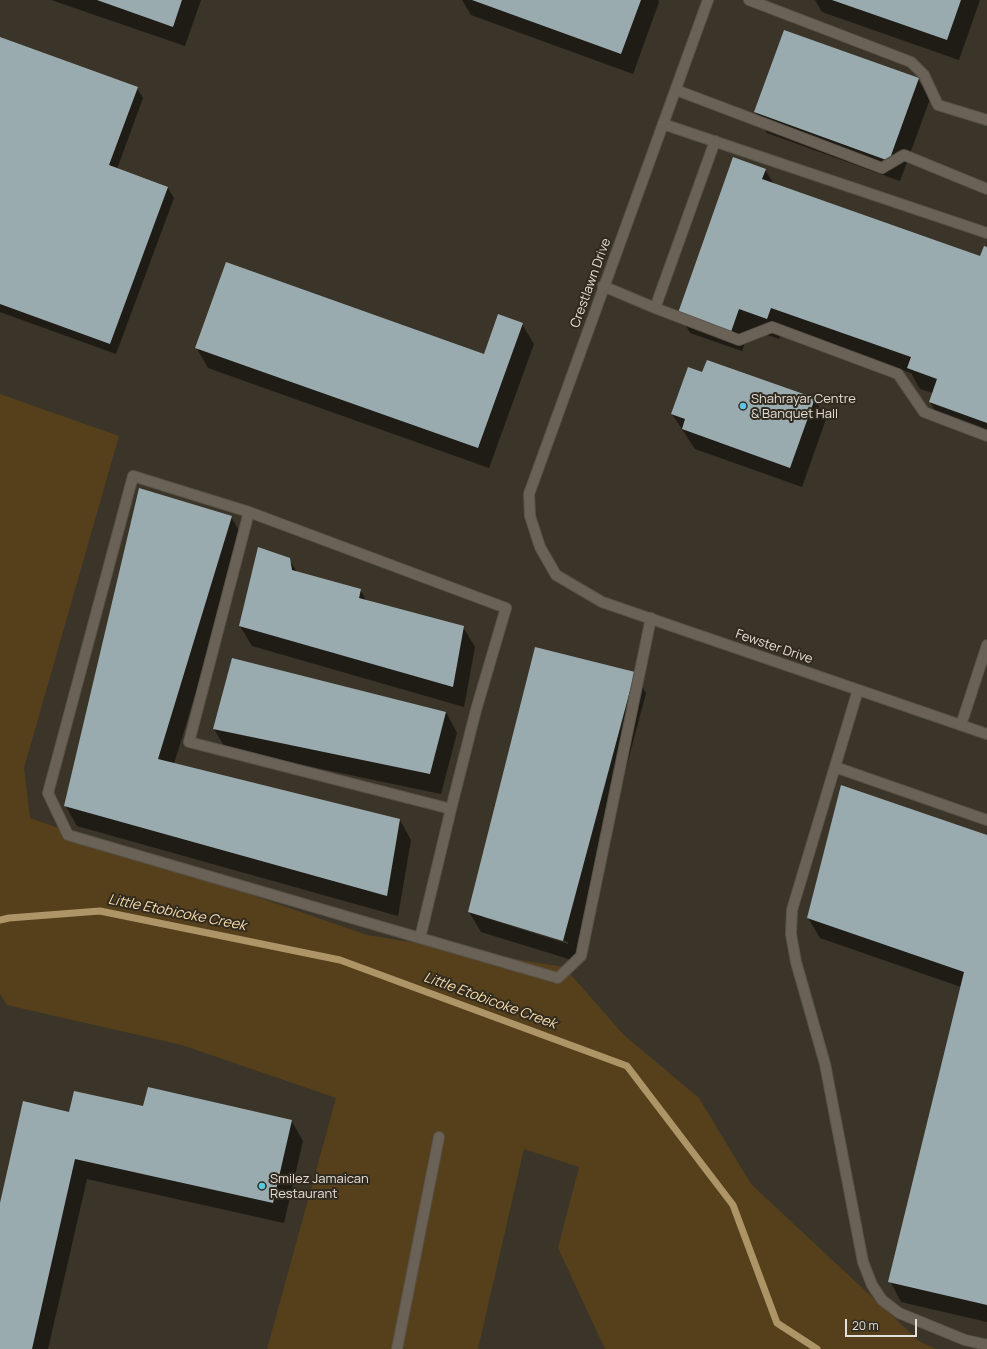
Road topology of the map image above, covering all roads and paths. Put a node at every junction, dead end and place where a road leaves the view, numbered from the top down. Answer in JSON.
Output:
{"nodes":[{"id":1,"x":708,"y":0,"type":"edge"},
{"id":2,"x":749,"y":0,"type":"edge"},
{"id":3,"x":676,"y":90,"type":"junction"},
{"id":4,"x":987,"y":120,"type":"edge"},
{"id":5,"x":664,"y":124,"type":"junction"},
{"id":6,"x":715,"y":141,"type":"junction"},
{"id":7,"x":987,"y":189,"type":"edge"},
{"id":8,"x":987,"y":233,"type":"edge"},
{"id":9,"x":603,"y":286,"type":"junction"},
{"id":10,"x":655,"y":308,"type":"junction"},
{"id":11,"x":987,"y":436,"type":"edge"},
{"id":12,"x":249,"y":512,"type":"junction"},
{"id":13,"x":556,"y":576,"type":"joint"},
{"id":14,"x":651,"y":618,"type":"junction"},
{"id":15,"x":987,"y":645,"type":"edge"},
{"id":16,"x":858,"y":690,"type":"junction"},
{"id":17,"x":961,"y":725,"type":"junction"},
{"id":18,"x":987,"y":734,"type":"edge"},
{"id":19,"x":835,"y":767,"type":"junction"},
{"id":20,"x":451,"y":810,"type":"junction"},
{"id":21,"x":987,"y":820,"type":"edge"},
{"id":22,"x":420,"y":938,"type":"junction"},
{"id":23,"x":438,"y":1137,"type":"dead end"},
{"id":24,"x":987,"y":1345,"type":"edge"},
{"id":25,"x":397,"y":1349,"type":"edge"}],
"edges":[{"from":1,"to":3,"type":"street","name":"Crestlawn Drive"},
{"from":2,"to":4,"type":"street"},
{"from":3,"to":5,"type":"street","name":"Crestlawn Drive"},
{"from":3,"to":7,"type":"street"},
{"from":5,"to":6,"type":"street"},
{"from":5,"to":9,"type":"street","name":"Crestlawn Drive"},
{"from":6,"to":8,"type":"street"},
{"from":6,"to":10,"type":"street"},
{"from":9,"to":10,"type":"street"},
{"from":9,"to":13,"type":"street","name":"Crestlawn Drive"},
{"from":10,"to":11,"type":"street"},
{"from":12,"to":20,"type":"street"},
{"from":12,"to":20,"type":"street"},
{"from":12,"to":22,"type":"street"},
{"from":13,"to":14,"type":"street","name":"Fewster Drive"},
{"from":14,"to":16,"type":"street","name":"Fewster Drive"},
{"from":14,"to":22,"type":"street"},
{"from":15,"to":17,"type":"street"},
{"from":16,"to":17,"type":"street","name":"Fewster Drive"},
{"from":16,"to":19,"type":"street"},
{"from":17,"to":18,"type":"street","name":"Fewster Drive"},
{"from":19,"to":21,"type":"street"},
{"from":19,"to":24,"type":"street"},
{"from":20,"to":22,"type":"street"},
{"from":23,"to":25,"type":"street"}]}
